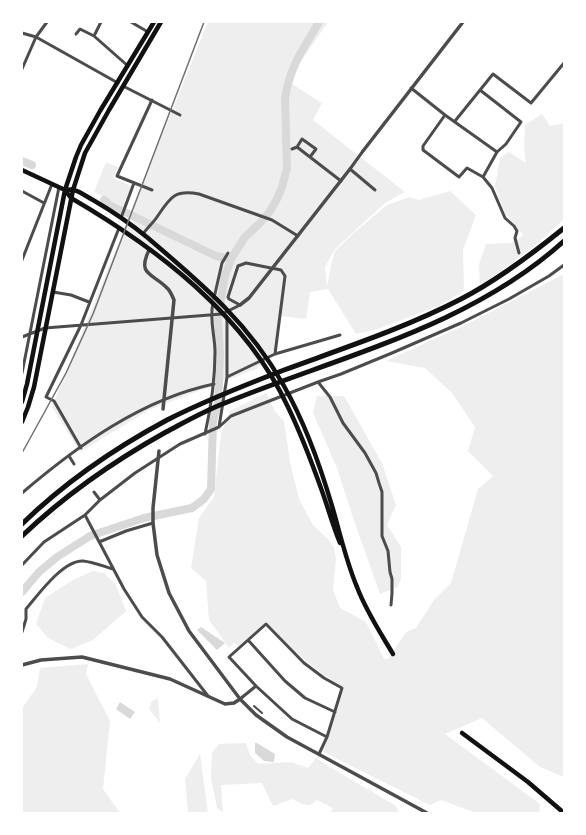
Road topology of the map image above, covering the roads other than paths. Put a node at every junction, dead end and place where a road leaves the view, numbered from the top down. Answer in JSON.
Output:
{"nodes":[{"id":1,"x":47,"y":22,"type":"edge"},
{"id":2,"x":102,"y":22,"type":"edge"},
{"id":3,"x":131,"y":22,"type":"edge"},
{"id":4,"x":154,"y":22,"type":"edge"},
{"id":5,"x":161,"y":22,"type":"edge"},
{"id":6,"x":462,"y":22,"type":"edge"},
{"id":7,"x":148,"y":32,"type":"junction"},
{"id":8,"x":22,"y":33,"type":"edge"},
{"id":9,"x":76,"y":34,"type":"dead end"},
{"id":10,"x":94,"y":36,"type":"junction"},
{"id":11,"x":36,"y":38,"type":"junction"},
{"id":12,"x":564,"y":63,"type":"edge"},
{"id":13,"x":128,"y":66,"type":"junction"},
{"id":14,"x":22,"y":69,"type":"edge"},
{"id":15,"x":118,"y":83,"type":"junction"},
{"id":16,"x":123,"y":86,"type":"junction"},
{"id":17,"x":411,"y":88,"type":"junction"},
{"id":18,"x":480,"y":90,"type":"junction"},
{"id":19,"x":152,"y":100,"type":"junction"},
{"id":20,"x":180,"y":115,"type":"dead end"},
{"id":21,"x":445,"y":115,"type":"junction"},
{"id":22,"x":455,"y":121,"type":"junction"},
{"id":23,"x":297,"y":147,"type":"junction"},
{"id":24,"x":292,"y":149,"type":"dead end"},
{"id":25,"x":362,"y":151,"type":"joint"},
{"id":26,"x":497,"y":152,"type":"junction"},
{"id":27,"x":310,"y":157,"type":"junction"},
{"id":28,"x":350,"y":169,"type":"junction"},
{"id":29,"x":22,"y":170,"type":"edge"},
{"id":30,"x":484,"y":177,"type":"junction"},
{"id":31,"x":341,"y":181,"type":"junction"},
{"id":32,"x":134,"y":183,"type":"junction"},
{"id":33,"x":52,"y":184,"type":"junction"},
{"id":34,"x":59,"y":187,"type":"junction"},
{"id":35,"x":65,"y":190,"type":"junction"},
{"id":36,"x":73,"y":190,"type":"junction"},
{"id":37,"x":152,"y":190,"type":"dead end"},
{"id":38,"x":375,"y":190,"type":"dead end"},
{"id":39,"x":22,"y":191,"type":"edge"},
{"id":40,"x":71,"y":198,"type":"junction"},
{"id":41,"x":44,"y":203,"type":"junction"},
{"id":42,"x":121,"y":217,"type":"junction"},
{"id":43,"x":59,"y":222,"type":"junction"},
{"id":44,"x":51,"y":227,"type":"junction"},
{"id":45,"x":119,"y":228,"type":"junction"},
{"id":46,"x":564,"y":228,"type":"edge"},
{"id":47,"x":143,"y":234,"type":"junction"},
{"id":48,"x":298,"y":236,"type":"junction"},
{"id":49,"x":564,"y":241,"type":"edge"},
{"id":50,"x":149,"y":250,"type":"junction"},
{"id":51,"x":228,"y":252,"type":"dead end"},
{"id":52,"x":519,"y":253,"type":"dead end"},
{"id":53,"x":22,"y":260,"type":"edge"},
{"id":54,"x":564,"y":265,"type":"edge"},
{"id":55,"x":273,"y":267,"type":"junction"},
{"id":56,"x":43,"y":268,"type":"junction"},
{"id":57,"x":48,"y":275,"type":"junction"},
{"id":58,"x":52,"y":292,"type":"junction"},
{"id":59,"x":89,"y":302,"type":"junction"},
{"id":60,"x":240,"y":305,"type":"junction"},
{"id":61,"x":227,"y":312,"type":"junction"},
{"id":62,"x":212,"y":315,"type":"junction"},
{"id":63,"x":173,"y":318,"type":"junction"},
{"id":64,"x":81,"y":325,"type":"junction"},
{"id":65,"x":45,"y":328,"type":"junction"},
{"id":66,"x":37,"y":331,"type":"junction"},
{"id":67,"x":30,"y":334,"type":"junction"},
{"id":68,"x":340,"y":335,"type":"dead end"},
{"id":69,"x":22,"y":337,"type":"edge"},
{"id":70,"x":275,"y":354,"type":"junction"},
{"id":71,"x":22,"y":373,"type":"edge"},
{"id":72,"x":227,"y":377,"type":"junction"},
{"id":73,"x":318,"y":382,"type":"junction"},
{"id":74,"x":214,"y":384,"type":"junction"},
{"id":75,"x":23,"y":396,"type":"edge"},
{"id":76,"x":164,"y":401,"type":"junction"},
{"id":77,"x":22,"y":402,"type":"edge"},
{"id":78,"x":163,"y":409,"type":"dead end"},
{"id":79,"x":22,"y":422,"type":"edge"},
{"id":80,"x":219,"y":427,"type":"junction"},
{"id":81,"x":205,"y":434,"type":"junction"},
{"id":82,"x":81,"y":448,"type":"junction"},
{"id":83,"x":159,"y":451,"type":"dead end"},
{"id":84,"x":69,"y":456,"type":"junction"},
{"id":85,"x":158,"y":458,"type":"junction"},
{"id":86,"x":74,"y":464,"type":"dead end"},
{"id":87,"x":94,"y":492,"type":"dead end"},
{"id":88,"x":22,"y":493,"type":"edge"},
{"id":89,"x":100,"y":500,"type":"junction"},
{"id":90,"x":85,"y":515,"type":"junction"},
{"id":91,"x":153,"y":523,"type":"junction"},
{"id":92,"x":22,"y":524,"type":"edge"},
{"id":93,"x":22,"y":536,"type":"edge"},
{"id":94,"x":99,"y":542,"type":"junction"},
{"id":95,"x":347,"y":561,"type":"junction"},
{"id":96,"x":22,"y":565,"type":"edge"},
{"id":97,"x":113,"y":569,"type":"junction"},
{"id":98,"x":390,"y":605,"type":"dead end"},
{"id":99,"x":22,"y":632,"type":"edge"},
{"id":100,"x":248,"y":640,"type":"junction"},
{"id":101,"x":393,"y":654,"type":"dead end"},
{"id":102,"x":22,"y":665,"type":"edge"},
{"id":103,"x":256,"y":686,"type":"junction"},
{"id":104,"x":208,"y":696,"type":"junction"},
{"id":105,"x":240,"y":699,"type":"junction"},
{"id":106,"x":254,"y":706,"type":"dead end"},
{"id":107,"x":335,"y":712,"type":"junction"},
{"id":108,"x":262,"y":713,"type":"dead end"},
{"id":109,"x":462,"y":733,"type":"dead end"},
{"id":110,"x":327,"y":737,"type":"junction"},
{"id":111,"x":319,"y":754,"type":"junction"},
{"id":112,"x":427,"y":813,"type":"edge"},
{"id":113,"x":564,"y":813,"type":"edge"}],
"edges":[{"from":1,"to":11,"type":"street"},
{"from":2,"to":10,"type":"street"},
{"from":3,"to":7,"type":"street"},
{"from":4,"to":7,"type":"highway"},
{"from":5,"to":16,"type":"highway"},
{"from":6,"to":17,"type":"street"},
{"from":7,"to":13,"type":"highway"},
{"from":8,"to":11,"type":"street"},
{"from":9,"to":10,"type":"street"},
{"from":10,"to":13,"type":"street"},
{"from":11,"to":14,"type":"street"},
{"from":11,"to":15,"type":"street"},
{"from":12,"to":18,"type":"street"},
{"from":13,"to":15,"type":"highway"},
{"from":15,"to":35,"type":"highway"},
{"from":16,"to":19,"type":"street"},
{"from":16,"to":36,"type":"highway"},
{"from":17,"to":21,"type":"street"},
{"from":17,"to":25,"type":"street"},
{"from":18,"to":22,"type":"street"},
{"from":18,"to":26,"type":"street"},
{"from":19,"to":20,"type":"street"},
{"from":19,"to":32,"type":"street"},
{"from":21,"to":22,"type":"street"},
{"from":21,"to":30,"type":"street"},
{"from":22,"to":26,"type":"street"},
{"from":23,"to":24,"type":"street"},
{"from":23,"to":27,"type":"street"},
{"from":23,"to":27,"type":"street"},
{"from":25,"to":28,"type":"street"},
{"from":26,"to":30,"type":"street"},
{"from":27,"to":31,"type":"street"},
{"from":28,"to":31,"type":"street"},
{"from":28,"to":38,"type":"street"},
{"from":29,"to":33,"type":"highway"},
{"from":30,"to":52,"type":"street"},
{"from":31,"to":48,"type":"street"},
{"from":32,"to":37,"type":"street"},
{"from":32,"to":42,"type":"street"},
{"from":33,"to":34,"type":"highway"},
{"from":33,"to":41,"type":"street"},
{"from":34,"to":35,"type":"highway"},
{"from":34,"to":44,"type":"street"},
{"from":35,"to":36,"type":"highway"},
{"from":35,"to":40,"type":"highway"},
{"from":35,"to":43,"type":"highway"},
{"from":36,"to":40,"type":"highway"},
{"from":36,"to":42,"type":"highway"},
{"from":39,"to":41,"type":"street"},
{"from":40,"to":45,"type":"highway"},
{"from":40,"to":58,"type":"highway"},
{"from":41,"to":53,"type":"street"},
{"from":42,"to":47,"type":"highway"},
{"from":43,"to":44,"type":"street"},
{"from":43,"to":57,"type":"highway"},
{"from":44,"to":56,"type":"street"},
{"from":45,"to":50,"type":"highway"},
{"from":45,"to":59,"type":"street"},
{"from":46,"to":92,"type":"highway"},
{"from":47,"to":48,"type":"street"},
{"from":47,"to":95,"type":"highway"},
{"from":48,"to":55,"type":"street"},
{"from":49,"to":93,"type":"highway"},
{"from":50,"to":63,"type":"street"},
{"from":50,"to":95,"type":"highway"},
{"from":51,"to":62,"type":"street"},
{"from":54,"to":73,"type":"street"},
{"from":55,"to":60,"type":"street"},
{"from":55,"to":60,"type":"street"},
{"from":55,"to":70,"type":"street"},
{"from":56,"to":57,"type":"street"},
{"from":56,"to":67,"type":"street"},
{"from":57,"to":66,"type":"highway"},
{"from":58,"to":59,"type":"street"},
{"from":58,"to":65,"type":"highway"},
{"from":59,"to":64,"type":"street"},
{"from":60,"to":61,"type":"street"},
{"from":61,"to":62,"type":"street"},
{"from":61,"to":72,"type":"street"},
{"from":62,"to":63,"type":"street"},
{"from":62,"to":74,"type":"street"},
{"from":63,"to":64,"type":"street"},
{"from":63,"to":76,"type":"street"},
{"from":64,"to":65,"type":"street"},
{"from":64,"to":82,"type":"street"},
{"from":65,"to":66,"type":"street"},
{"from":65,"to":79,"type":"highway"},
{"from":66,"to":67,"type":"street"},
{"from":66,"to":75,"type":"highway"},
{"from":67,"to":69,"type":"street"},
{"from":67,"to":71,"type":"street"},
{"from":68,"to":70,"type":"street"},
{"from":70,"to":72,"type":"street"},
{"from":72,"to":80,"type":"street"},
{"from":73,"to":80,"type":"street"},
{"from":73,"to":98,"type":"street"},
{"from":74,"to":76,"type":"street"},
{"from":74,"to":81,"type":"street"},
{"from":75,"to":77,"type":"highway"},
{"from":76,"to":78,"type":"street"},
{"from":76,"to":82,"type":"street"},
{"from":80,"to":81,"type":"street"},
{"from":81,"to":85,"type":"street"},
{"from":82,"to":84,"type":"street"},
{"from":83,"to":85,"type":"street"},
{"from":84,"to":86,"type":"street"},
{"from":84,"to":88,"type":"street"},
{"from":85,"to":89,"type":"street"},
{"from":85,"to":91,"type":"street"},
{"from":87,"to":89,"type":"street"},
{"from":89,"to":90,"type":"street"},
{"from":90,"to":94,"type":"street"},
{"from":90,"to":96,"type":"street"},
{"from":91,"to":94,"type":"street"},
{"from":91,"to":105,"type":"street"},
{"from":94,"to":97,"type":"street"},
{"from":95,"to":101,"type":"highway"},
{"from":97,"to":99,"type":"street"},
{"from":97,"to":104,"type":"street"},
{"from":100,"to":103,"type":"street"},
{"from":100,"to":107,"type":"street"},
{"from":100,"to":107,"type":"street"},
{"from":102,"to":104,"type":"street"},
{"from":103,"to":105,"type":"street"},
{"from":103,"to":110,"type":"street"},
{"from":104,"to":105,"type":"street"},
{"from":105,"to":111,"type":"street"},
{"from":106,"to":108,"type":"street"},
{"from":107,"to":110,"type":"street"},
{"from":109,"to":113,"type":"highway"},
{"from":110,"to":111,"type":"street"},
{"from":111,"to":112,"type":"street"}]}
